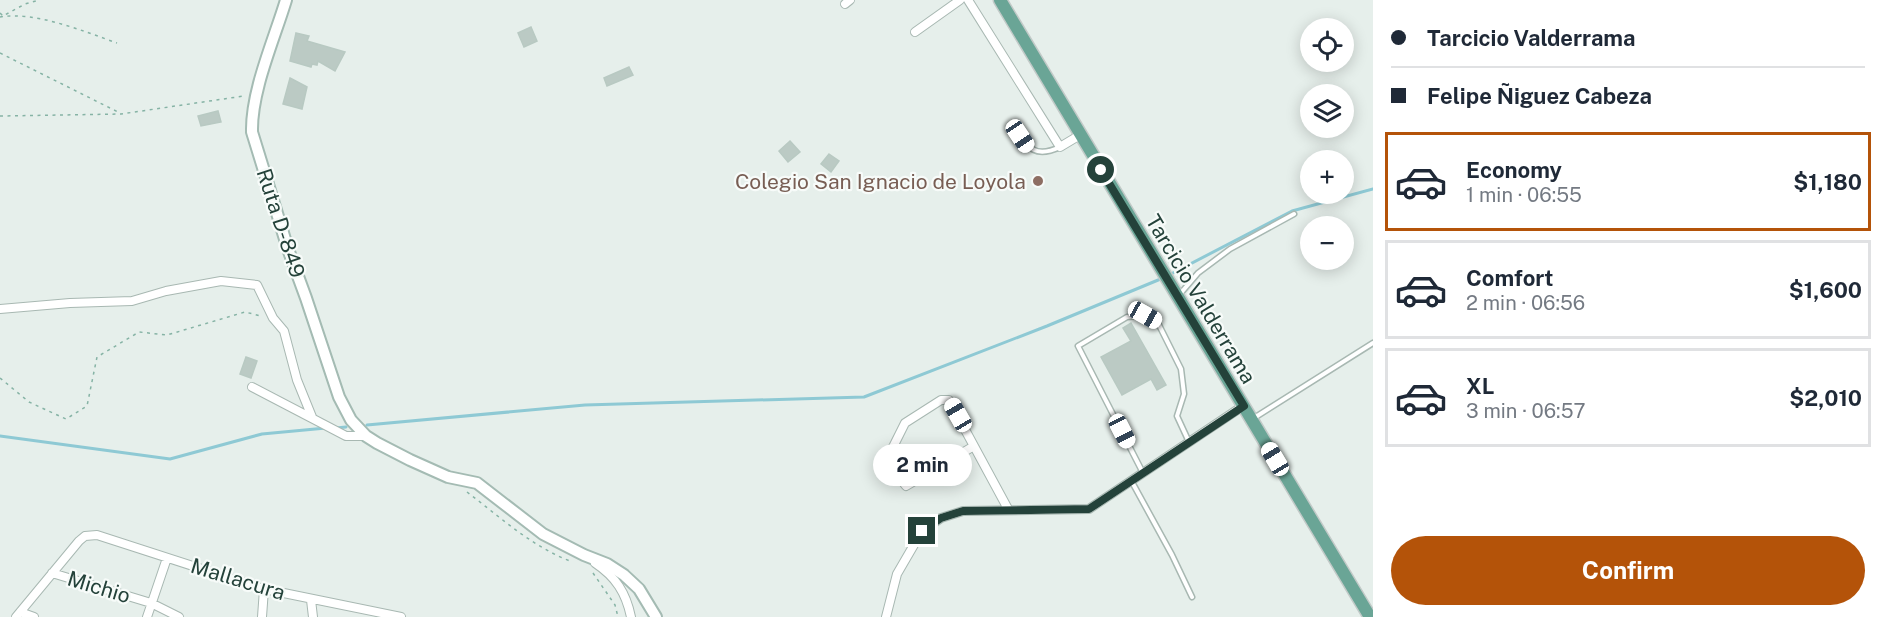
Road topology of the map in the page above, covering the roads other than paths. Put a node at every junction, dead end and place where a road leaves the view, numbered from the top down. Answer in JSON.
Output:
{"nodes":[{"id":1,"x":286,"y":0,"type":"edge"},
{"id":2,"x":960,"y":0,"type":"edge"},
{"id":3,"x":968,"y":0,"type":"edge"},
{"id":4,"x":1000,"y":0,"type":"edge"},
{"id":5,"x":915,"y":32,"type":"dead end"},
{"id":6,"x":1012,"y":124,"type":"dead end"},
{"id":7,"x":1080,"y":135,"type":"junction"},
{"id":8,"x":1060,"y":147,"type":"junction"},
{"id":9,"x":1294,"y":214,"type":"dead end"},
{"id":10,"x":1174,"y":292,"type":"junction"},
{"id":11,"x":0,"y":309,"type":"edge"},
{"id":12,"x":1373,"y":344,"type":"edge"},
{"id":13,"x":252,"y":387,"type":"dead end"},
{"id":14,"x":1244,"y":406,"type":"junction"},
{"id":15,"x":312,"y":417,"type":"junction"},
{"id":16,"x":1251,"y":419,"type":"junction"},
{"id":17,"x":366,"y":436,"type":"junction"},
{"id":18,"x":1190,"y":442,"type":"junction"},
{"id":19,"x":974,"y":446,"type":"junction"},
{"id":20,"x":1143,"y":473,"type":"junction"},
{"id":21,"x":1131,"y":481,"type":"junction"},
{"id":22,"x":1008,"y":509,"type":"junction"},
{"id":23,"x":167,"y":558,"type":"junction"},
{"id":24,"x":580,"y":559,"type":"junction"},
{"id":25,"x":52,"y":573,"type":"junction"},
{"id":26,"x":264,"y":589,"type":"junction"},
{"id":27,"x":1192,"y":597,"type":"dead end"},
{"id":28,"x":311,"y":600,"type":"junction"},
{"id":29,"x":151,"y":603,"type":"junction"},
{"id":30,"x":369,"y":614,"type":"edge"},
{"id":31,"x":18,"y":615,"type":"edge"},
{"id":32,"x":34,"y":617,"type":"edge"},
{"id":33,"x":147,"y":617,"type":"edge"},
{"id":34,"x":179,"y":617,"type":"edge"},
{"id":35,"x":262,"y":617,"type":"edge"},
{"id":36,"x":313,"y":617,"type":"edge"},
{"id":37,"x":401,"y":617,"type":"edge"},
{"id":38,"x":631,"y":617,"type":"edge"},
{"id":39,"x":656,"y":617,"type":"edge"},
{"id":40,"x":886,"y":617,"type":"edge"},
{"id":41,"x":1370,"y":617,"type":"edge"}],
"edges":[{"from":1,"to":17,"type":"main road","name":"Ruta D-849"},
{"from":2,"to":5,"type":"street"},
{"from":3,"to":8,"type":"street"},
{"from":4,"to":7,"type":"main road","name":"Tarcicio Valderrama"},
{"from":6,"to":8,"type":"lane"},
{"from":7,"to":8,"type":"street"},
{"from":7,"to":10,"type":"main road","name":"Tarcicio Valderrama"},
{"from":9,"to":10,"type":"lane"},
{"from":10,"to":14,"type":"main road","name":"Tarcicio Valderrama"},
{"from":11,"to":15,"type":"street"},
{"from":12,"to":16,"type":"lane"},
{"from":13,"to":15,"type":"street"},
{"from":14,"to":16,"type":"main road","name":"Tarcicio Valderrama"},
{"from":14,"to":18,"type":"street"},
{"from":15,"to":17,"type":"street"},
{"from":16,"to":41,"type":"main road","name":"Tarcicio Valderrama"},
{"from":17,"to":24,"type":"main road"},
{"from":18,"to":20,"type":"street"},
{"from":18,"to":20,"type":"lane"},
{"from":19,"to":19,"type":"street"},
{"from":19,"to":22,"type":"street"},
{"from":20,"to":21,"type":"street"},
{"from":21,"to":22,"type":"street"},
{"from":21,"to":27,"type":"lane"},
{"from":22,"to":40,"type":"street"},
{"from":23,"to":25,"type":"street","name":"Mallacura"},
{"from":23,"to":26,"type":"street","name":"Mallacura"},
{"from":23,"to":29,"type":"street"},
{"from":24,"to":38,"type":"street"},
{"from":24,"to":39,"type":"main road"},
{"from":25,"to":29,"type":"street","name":"Michio"},
{"from":25,"to":31,"type":"street"},
{"from":26,"to":28,"type":"street","name":"Mallacura"},
{"from":26,"to":35,"type":"street"},
{"from":28,"to":30,"type":"street","name":"Mallacura"},
{"from":28,"to":36,"type":"street"},
{"from":29,"to":33,"type":"street"},
{"from":29,"to":34,"type":"street","name":"Michio"},
{"from":30,"to":37,"type":"street","name":"Mallacura"},
{"from":31,"to":32,"type":"street"}]}
